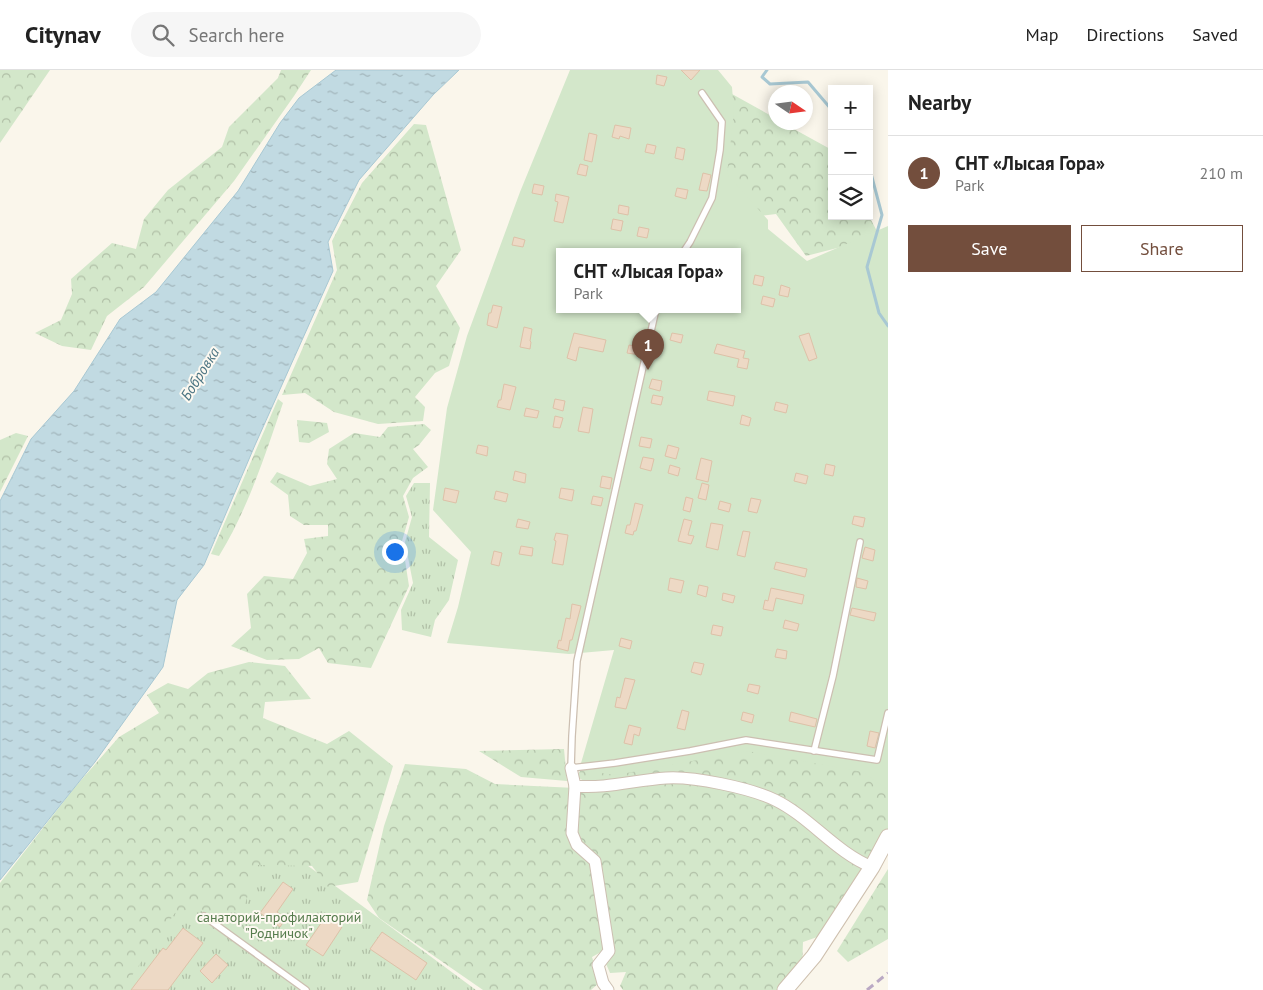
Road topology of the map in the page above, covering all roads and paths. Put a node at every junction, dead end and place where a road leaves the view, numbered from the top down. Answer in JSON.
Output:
{"nodes":[{"id":1,"x":702,"y":94,"type":"dead end"},
{"id":2,"x":686,"y":248,"type":"edge"},
{"id":3,"x":655,"y":313,"type":"edge"},
{"id":4,"x":860,"y":542,"type":"dead end"},
{"id":5,"x":888,"y":713,"type":"edge"},
{"id":6,"x":814,"y":751,"type":"junction"},
{"id":7,"x":571,"y":768,"type":"junction"},
{"id":8,"x":575,"y":786,"type":"junction"},
{"id":9,"x":888,"y":838,"type":"edge"},
{"id":10,"x":872,"y":867,"type":"junction"},
{"id":11,"x":204,"y":916,"type":"dead end"},
{"id":12,"x":306,"y":990,"type":"edge"},
{"id":13,"x":608,"y":990,"type":"edge"},
{"id":14,"x":785,"y":990,"type":"edge"}],
"edges":[{"from":1,"to":2,"type":"lane"},
{"from":3,"to":7,"type":"lane"},
{"from":4,"to":6,"type":"lane"},
{"from":5,"to":6,"type":"lane"},
{"from":6,"to":7,"type":"lane"},
{"from":7,"to":8,"type":"street"},
{"from":8,"to":10,"type":"street"},
{"from":8,"to":13,"type":"street"},
{"from":9,"to":10,"type":"main road"},
{"from":10,"to":14,"type":"main road"},
{"from":11,"to":12,"type":"lane"}]}
